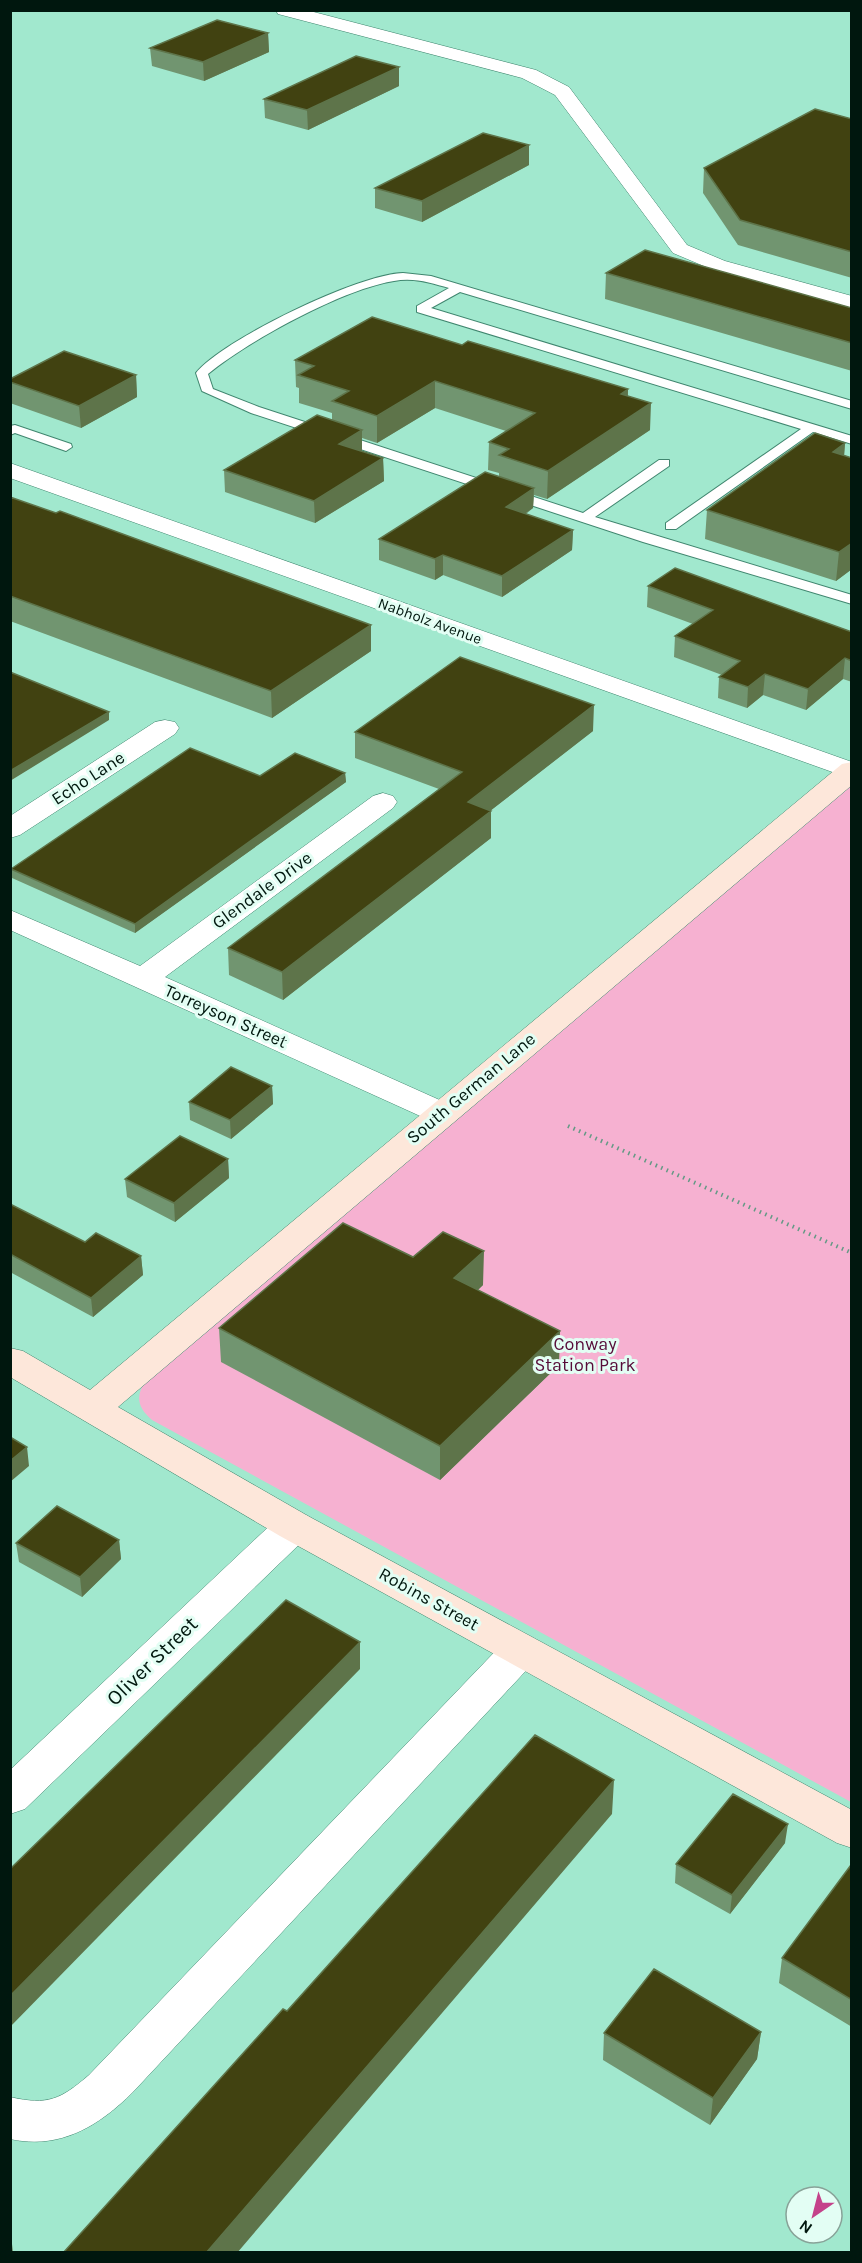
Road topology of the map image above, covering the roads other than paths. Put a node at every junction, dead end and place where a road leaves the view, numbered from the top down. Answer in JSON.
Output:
{"nodes":[{"id":1,"x":284,"y":10,"type":"edge"},
{"id":2,"x":458,"y":288,"type":"junction"},
{"id":3,"x":852,"y":303,"type":"edge"},
{"id":4,"x":852,"y":405,"type":"edge"},
{"id":5,"x":810,"y":428,"type":"junction"},
{"id":6,"x":10,"y":431,"type":"edge"},
{"id":7,"x":852,"y":440,"type":"edge"},
{"id":8,"x":66,"y":447,"type":"dead end"},
{"id":9,"x":664,"y":463,"type":"dead end"},
{"id":10,"x":10,"y":470,"type":"edge"},
{"id":11,"x":586,"y":517,"type":"junction"},
{"id":12,"x":671,"y":526,"type":"dead end"},
{"id":13,"x":852,"y":600,"type":"edge"},
{"id":14,"x":165,"y":728,"type":"dead end"},
{"id":15,"x":851,"y":771,"type":"edge"},
{"id":16,"x":382,"y":802,"type":"dead end"},
{"id":17,"x":10,"y":829,"type":"edge"},
{"id":18,"x":10,"y":919,"type":"edge"},
{"id":19,"x":142,"y":979,"type":"junction"},
{"id":20,"x":441,"y":1113,"type":"junction"},
{"id":21,"x":10,"y":1360,"type":"edge"},
{"id":22,"x":93,"y":1408,"type":"junction"},
{"id":23,"x":294,"y":1526,"type":"junction"},
{"id":24,"x":521,"y":1650,"type":"junction"},
{"id":25,"x":10,"y":1797,"type":"edge"},
{"id":26,"x":852,"y":1831,"type":"edge"},
{"id":27,"x":10,"y":2118,"type":"edge"}],
"edges":[{"from":1,"to":3,"type":"street"},
{"from":2,"to":4,"type":"lane"},
{"from":2,"to":5,"type":"lane"},
{"from":2,"to":11,"type":"lane"},
{"from":5,"to":7,"type":"lane"},
{"from":5,"to":12,"type":"lane"},
{"from":6,"to":8,"type":"lane"},
{"from":9,"to":11,"type":"lane"},
{"from":10,"to":15,"type":"street","name":"Nabholz Avenue"},
{"from":11,"to":13,"type":"lane"},
{"from":14,"to":17,"type":"street","name":"Echo Lane"},
{"from":15,"to":20,"type":"street","name":"South German Lane"},
{"from":16,"to":19,"type":"street","name":"Glendale Drive"},
{"from":18,"to":19,"type":"street","name":"Torreyson Street"},
{"from":19,"to":20,"type":"street","name":"Torreyson Street"},
{"from":20,"to":22,"type":"street","name":"South German Lane"},
{"from":21,"to":22,"type":"street","name":"Robins Street"},
{"from":22,"to":23,"type":"street","name":"Robins Street"},
{"from":23,"to":24,"type":"street","name":"Robins Street"},
{"from":23,"to":25,"type":"street","name":"Oliver Street"},
{"from":24,"to":26,"type":"street","name":"Robins Street"},
{"from":24,"to":27,"type":"street"}]}
